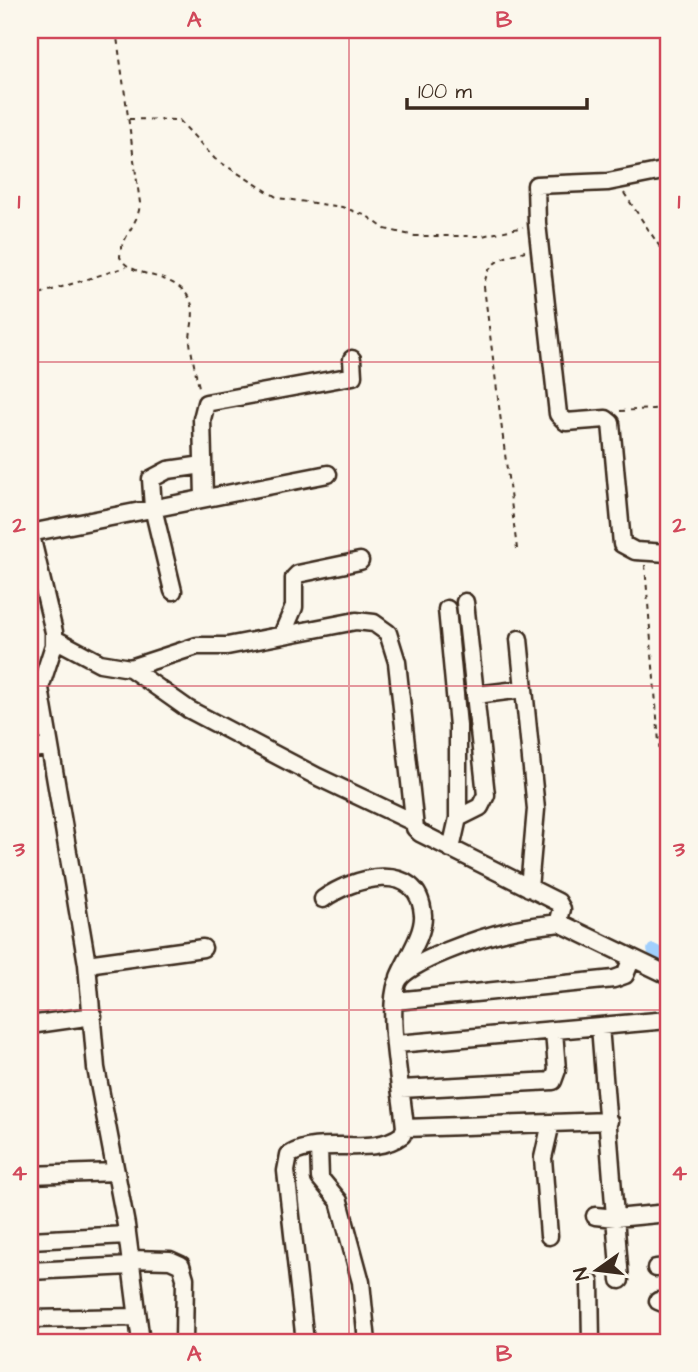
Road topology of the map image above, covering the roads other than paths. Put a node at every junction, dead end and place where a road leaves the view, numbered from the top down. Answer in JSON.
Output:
{"nodes":[{"id":1,"x":668,"y":170,"type":"edge"},
{"id":2,"x":352,"y":359,"type":"dead end"},
{"id":3,"x":203,"y":465,"type":"junction"},
{"id":4,"x":328,"y":474,"type":"dead end"},
{"id":5,"x":204,"y":498,"type":"junction"},
{"id":6,"x":153,"y":508,"type":"junction"},
{"id":7,"x":30,"y":532,"type":"edge"},
{"id":8,"x":668,"y":554,"type":"edge"},
{"id":9,"x":360,"y":561,"type":"dead end"},
{"id":10,"x":173,"y":592,"type":"dead end"},
{"id":11,"x":466,"y":601,"type":"dead end"},
{"id":12,"x":447,"y":609,"type":"dead end"},
{"id":13,"x":282,"y":635,"type":"junction"},
{"id":14,"x":55,"y":639,"type":"junction"},
{"id":15,"x":519,"y":639,"type":"dead end"},
{"id":16,"x":130,"y":667,"type":"junction"},
{"id":17,"x":35,"y":679,"type":"edge"},
{"id":18,"x":524,"y":689,"type":"junction"},
{"id":19,"x":476,"y":695,"type":"junction"},
{"id":20,"x":50,"y":747,"type":"junction"},
{"id":21,"x":30,"y":749,"type":"edge"},
{"id":22,"x":458,"y":818,"type":"junction"},
{"id":23,"x":413,"y":822,"type":"junction"},
{"id":24,"x":451,"y":849,"type":"junction"},
{"id":25,"x":529,"y":888,"type":"junction"},
{"id":26,"x":323,"y":899,"type":"dead end"},
{"id":27,"x":561,"y":916,"type":"junction"},
{"id":28,"x":203,"y":948,"type":"dead end"},
{"id":29,"x":632,"y":958,"type":"junction"},
{"id":30,"x":87,"y":964,"type":"junction"},
{"id":31,"x":668,"y":975,"type":"edge"},
{"id":32,"x":398,"y":979,"type":"junction"},
{"id":33,"x":395,"y":1001,"type":"junction"},
{"id":34,"x":93,"y":1016,"type":"junction"},
{"id":35,"x":668,"y":1020,"type":"edge"},
{"id":36,"x":30,"y":1026,"type":"edge"},
{"id":37,"x":600,"y":1026,"type":"junction"},
{"id":38,"x":554,"y":1031,"type":"junction"},
{"id":39,"x":397,"y":1044,"type":"junction"},
{"id":40,"x":401,"y":1089,"type":"junction"},
{"id":41,"x":609,"y":1121,"type":"junction"},
{"id":42,"x":551,"y":1123,"type":"junction"},
{"id":43,"x":405,"y":1128,"type":"junction"},
{"id":44,"x":318,"y":1148,"type":"junction"},
{"id":45,"x":116,"y":1172,"type":"junction"},
{"id":46,"x":30,"y":1175,"type":"edge"},
{"id":47,"x":668,"y":1213,"type":"edge"},
{"id":48,"x":595,"y":1216,"type":"dead end"},
{"id":49,"x":616,"y":1218,"type":"junction"},
{"id":50,"x":127,"y":1235,"type":"junction"},
{"id":51,"x":549,"y":1236,"type":"dead end"},
{"id":52,"x":30,"y":1240,"type":"edge"},
{"id":53,"x":131,"y":1263,"type":"junction"},
{"id":54,"x":30,"y":1270,"type":"edge"},
{"id":55,"x":620,"y":1280,"type":"dead end"},
{"id":56,"x":590,"y":1282,"type":"dead end"},
{"id":57,"x":137,"y":1317,"type":"junction"},
{"id":58,"x":30,"y":1319,"type":"edge"},
{"id":59,"x":141,"y":1342,"type":"edge"},
{"id":60,"x":184,"y":1342,"type":"edge"},
{"id":61,"x":304,"y":1342,"type":"edge"},
{"id":62,"x":367,"y":1342,"type":"edge"},
{"id":63,"x":591,"y":1342,"type":"edge"}],
"edges":[{"from":1,"to":8,"type":"street"},
{"from":2,"to":3,"type":"street"},
{"from":3,"to":5,"type":"street"},
{"from":3,"to":6,"type":"street"},
{"from":4,"to":5,"type":"street"},
{"from":5,"to":6,"type":"street"},
{"from":6,"to":7,"type":"street"},
{"from":6,"to":10,"type":"street"},
{"from":7,"to":14,"type":"street"},
{"from":9,"to":13,"type":"street"},
{"from":11,"to":19,"type":"street"},
{"from":12,"to":22,"type":"street"},
{"from":13,"to":16,"type":"street"},
{"from":13,"to":23,"type":"street"},
{"from":14,"to":16,"type":"street"},
{"from":14,"to":17,"type":"street"},
{"from":15,"to":18,"type":"street"},
{"from":16,"to":23,"type":"street"},
{"from":17,"to":20,"type":"street"},
{"from":18,"to":19,"type":"street"},
{"from":18,"to":25,"type":"street"},
{"from":19,"to":22,"type":"street"},
{"from":20,"to":21,"type":"street"},
{"from":20,"to":30,"type":"street"},
{"from":22,"to":24,"type":"street"},
{"from":23,"to":24,"type":"street"},
{"from":24,"to":25,"type":"street"},
{"from":25,"to":27,"type":"street"},
{"from":26,"to":32,"type":"street"},
{"from":27,"to":29,"type":"street"},
{"from":27,"to":32,"type":"street"},
{"from":28,"to":30,"type":"street"},
{"from":29,"to":31,"type":"street"},
{"from":29,"to":33,"type":"street"},
{"from":30,"to":34,"type":"street"},
{"from":32,"to":33,"type":"street"},
{"from":33,"to":39,"type":"street"},
{"from":34,"to":36,"type":"street"},
{"from":34,"to":45,"type":"street"},
{"from":35,"to":37,"type":"street"},
{"from":37,"to":38,"type":"street"},
{"from":37,"to":41,"type":"street"},
{"from":38,"to":39,"type":"street"},
{"from":38,"to":40,"type":"street"},
{"from":39,"to":40,"type":"street"},
{"from":40,"to":43,"type":"street"},
{"from":41,"to":42,"type":"street"},
{"from":41,"to":49,"type":"street"},
{"from":42,"to":43,"type":"street"},
{"from":42,"to":51,"type":"street"},
{"from":43,"to":44,"type":"street"},
{"from":44,"to":61,"type":"street"},
{"from":44,"to":62,"type":"street"},
{"from":45,"to":46,"type":"street"},
{"from":45,"to":50,"type":"street"},
{"from":47,"to":49,"type":"street"},
{"from":48,"to":49,"type":"street"},
{"from":49,"to":55,"type":"street"},
{"from":50,"to":52,"type":"street"},
{"from":50,"to":53,"type":"street"},
{"from":53,"to":54,"type":"street"},
{"from":53,"to":57,"type":"street"},
{"from":53,"to":60,"type":"street"},
{"from":56,"to":63,"type":"street"},
{"from":57,"to":58,"type":"street"},
{"from":57,"to":59,"type":"street"}]}
